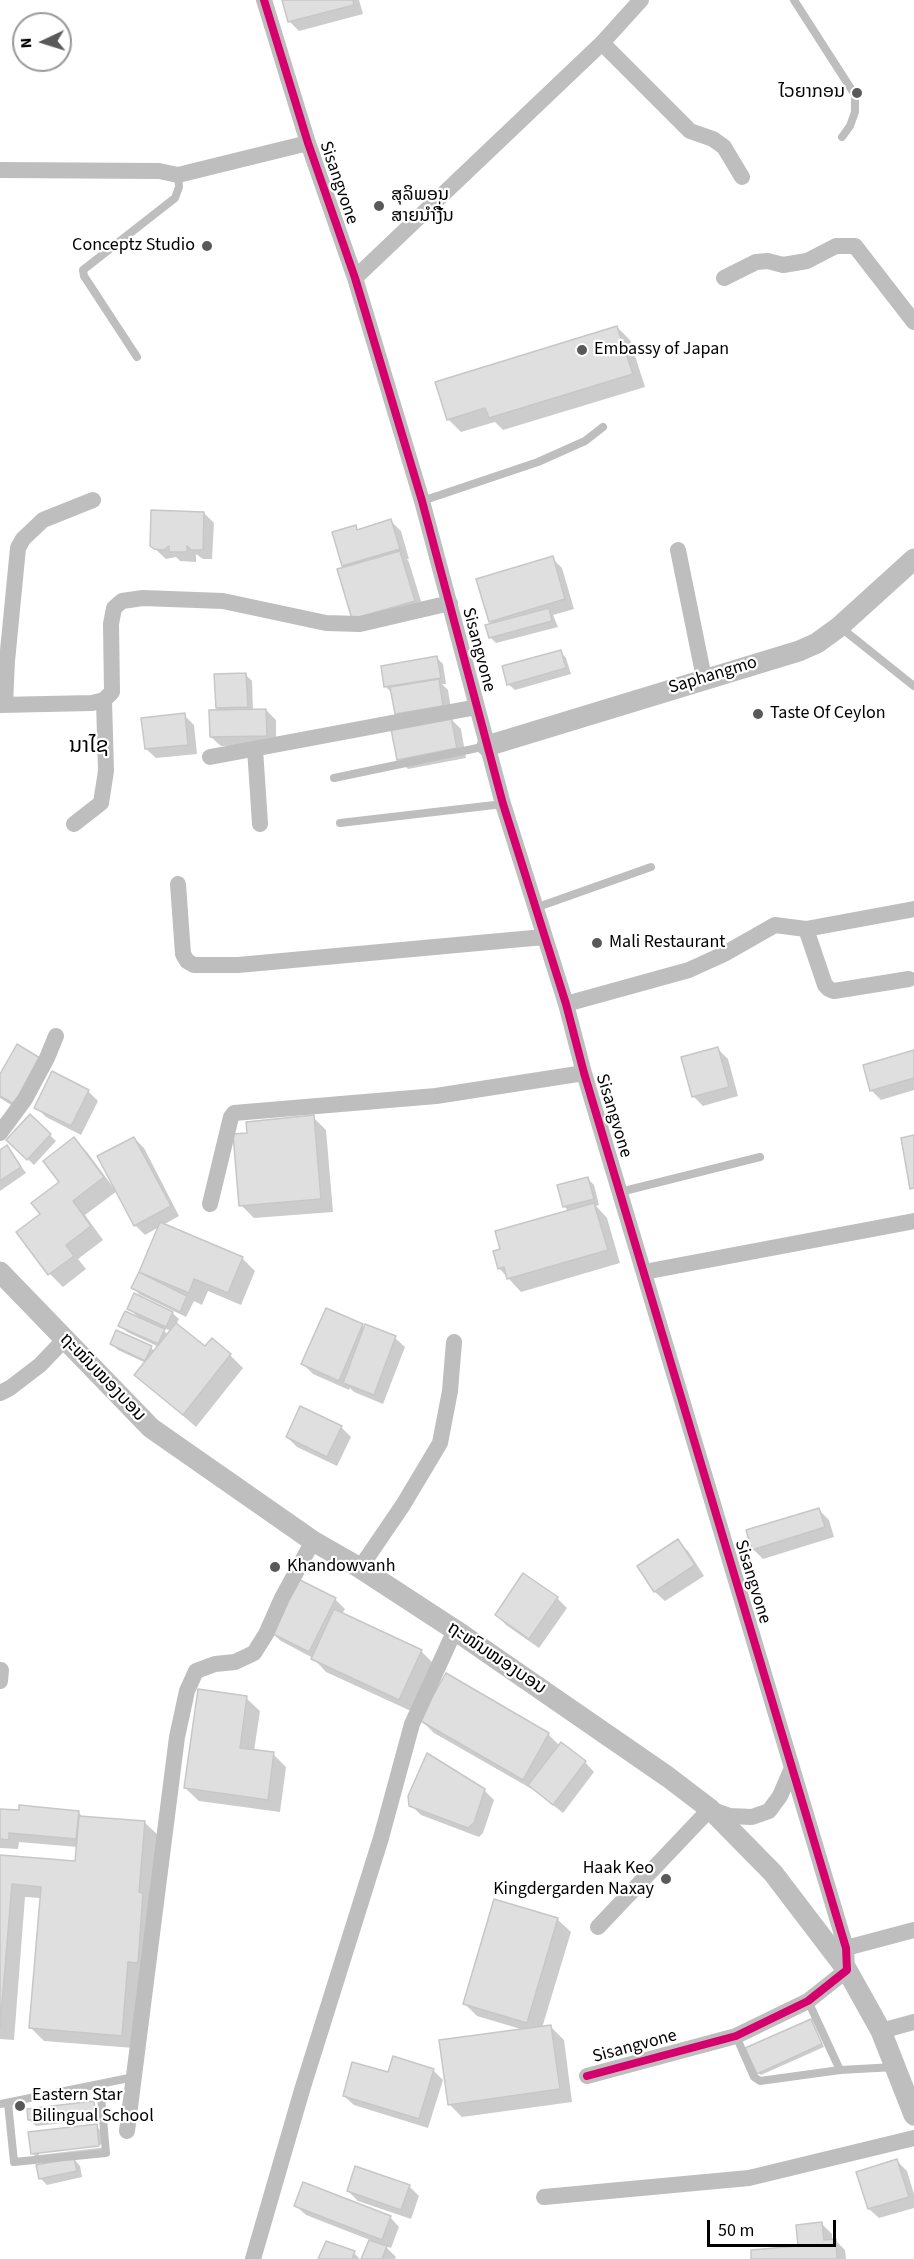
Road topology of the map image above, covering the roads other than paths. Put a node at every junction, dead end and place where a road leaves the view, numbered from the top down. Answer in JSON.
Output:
{"nodes":[{"id":1,"x":264,"y":0,"type":"edge"},
{"id":2,"x":641,"y":0,"type":"edge"},
{"id":3,"x":794,"y":0,"type":"edge"},
{"id":4,"x":602,"y":43,"type":"junction"},
{"id":5,"x":842,"y":137,"type":"dead end"},
{"id":6,"x":308,"y":143,"type":"junction"},
{"id":7,"x":0,"y":170,"type":"edge"},
{"id":8,"x":178,"y":175,"type":"junction"},
{"id":9,"x":742,"y":177,"type":"dead end"},
{"id":10,"x":355,"y":278,"type":"junction"},
{"id":11,"x":724,"y":278,"type":"dead end"},
{"id":12,"x":914,"y":322,"type":"edge"},
{"id":13,"x":137,"y":357,"type":"dead end"},
{"id":14,"x":603,"y":427,"type":"dead end"},
{"id":15,"x":93,"y":500,"type":"dead end"},
{"id":16,"x":422,"y":501,"type":"junction"},
{"id":17,"x":678,"y":550,"type":"dead end"},
{"id":18,"x":912,"y":565,"type":"edge"},
{"id":19,"x":450,"y":603,"type":"junction"},
{"id":20,"x":839,"y":627,"type":"junction"},
{"id":21,"x":704,"y":678,"type":"junction"},
{"id":22,"x":914,"y":686,"type":"edge"},
{"id":23,"x":104,"y":700,"type":"junction"},
{"id":24,"x":2,"y":704,"type":"edge"},
{"id":25,"x":477,"y":707,"type":"junction"},
{"id":26,"x":487,"y":746,"type":"junction"},
{"id":27,"x":255,"y":749,"type":"junction"},
{"id":28,"x":210,"y":757,"type":"dead end"},
{"id":29,"x":334,"y":778,"type":"dead end"},
{"id":30,"x":503,"y":804,"type":"junction"},
{"id":31,"x":340,"y":823,"type":"dead end"},
{"id":32,"x":74,"y":824,"type":"dead end"},
{"id":33,"x":260,"y":824,"type":"dead end"},
{"id":34,"x":651,"y":867,"type":"dead end"},
{"id":35,"x":178,"y":884,"type":"dead end"},
{"id":36,"x":535,"y":908,"type":"junction"},
{"id":37,"x":914,"y":909,"type":"edge"},
{"id":38,"x":806,"y":929,"type":"junction"},
{"id":39,"x":544,"y":937,"type":"junction"},
{"id":40,"x":909,"y":979,"type":"dead end"},
{"id":41,"x":566,"y":1004,"type":"junction"},
{"id":42,"x":56,"y":1036,"type":"dead end"},
{"id":43,"x":584,"y":1073,"type":"junction"},
{"id":44,"x":0,"y":1133,"type":"edge"},
{"id":45,"x":760,"y":1157,"type":"dead end"},
{"id":46,"x":620,"y":1192,"type":"junction"},
{"id":47,"x":210,"y":1204,"type":"dead end"},
{"id":48,"x":914,"y":1221,"type":"edge"},
{"id":49,"x":0,"y":1272,"type":"edge"},
{"id":50,"x":644,"y":1272,"type":"junction"},
{"id":51,"x":64,"y":1340,"type":"junction"},
{"id":52,"x":454,"y":1342,"type":"dead end"},
{"id":53,"x":0,"y":1393,"type":"edge"},
{"id":54,"x":313,"y":1541,"type":"junction"},
{"id":55,"x":360,"y":1569,"type":"junction"},
{"id":56,"x":456,"y":1630,"type":"junction"},
{"id":57,"x":792,"y":1768,"type":"junction"},
{"id":58,"x":710,"y":1809,"type":"junction"},
{"id":59,"x":598,"y":1927,"type":"dead end"},
{"id":60,"x":914,"y":1930,"type":"edge"},
{"id":61,"x":846,"y":1948,"type":"junction"},
{"id":62,"x":847,"y":1970,"type":"junction"},
{"id":63,"x":808,"y":2001,"type":"junction"},
{"id":64,"x":914,"y":2022,"type":"edge"},
{"id":65,"x":881,"y":2031,"type":"junction"},
{"id":66,"x":736,"y":2036,"type":"junction"},
{"id":67,"x":896,"y":2067,"type":"junction"},
{"id":68,"x":840,"y":2070,"type":"junction"},
{"id":69,"x":587,"y":2076,"type":"dead end"},
{"id":70,"x":134,"y":2077,"type":"junction"},
{"id":71,"x":100,"y":2085,"type":"junction"},
{"id":72,"x":4,"y":2104,"type":"edge"},
{"id":73,"x":914,"y":2115,"type":"edge"},
{"id":74,"x":127,"y":2131,"type":"dead end"},
{"id":75,"x":914,"y":2138,"type":"edge"},
{"id":76,"x":544,"y":2197,"type":"dead end"},
{"id":77,"x":253,"y":2259,"type":"edge"}],
"edges":[{"from":1,"to":6,"type":"street","name":"Sisangvone"},
{"from":2,"to":4,"type":"street"},
{"from":3,"to":5,"type":"lane"},
{"from":4,"to":9,"type":"street"},
{"from":4,"to":10,"type":"street"},
{"from":6,"to":8,"type":"street"},
{"from":6,"to":10,"type":"street","name":"Sisangvone"},
{"from":7,"to":8,"type":"street"},
{"from":8,"to":13,"type":"lane"},
{"from":10,"to":16,"type":"street","name":"Sisangvone"},
{"from":11,"to":12,"type":"street"},
{"from":14,"to":16,"type":"lane"},
{"from":15,"to":24,"type":"street"},
{"from":16,"to":19,"type":"street","name":"Sisangvone"},
{"from":17,"to":21,"type":"street"},
{"from":18,"to":20,"type":"street","name":"Saphangmo"},
{"from":19,"to":23,"type":"street"},
{"from":19,"to":25,"type":"street","name":"Sisangvone"},
{"from":20,"to":21,"type":"street","name":"Saphangmo"},
{"from":20,"to":22,"type":"lane"},
{"from":21,"to":26,"type":"street","name":"Saphangmo"},
{"from":23,"to":24,"type":"street"},
{"from":23,"to":32,"type":"street"},
{"from":25,"to":26,"type":"street","name":"Sisangvone"},
{"from":25,"to":27,"type":"street"},
{"from":26,"to":29,"type":"lane"},
{"from":26,"to":30,"type":"street","name":"Sisangvone"},
{"from":27,"to":28,"type":"street"},
{"from":27,"to":33,"type":"street"},
{"from":30,"to":31,"type":"lane"},
{"from":30,"to":36,"type":"street","name":"Sisangvone"},
{"from":34,"to":36,"type":"lane"},
{"from":35,"to":39,"type":"street"},
{"from":36,"to":39,"type":"street","name":"Sisangvone"},
{"from":37,"to":38,"type":"street"},
{"from":38,"to":40,"type":"street"},
{"from":38,"to":41,"type":"street"},
{"from":39,"to":41,"type":"street","name":"Sisangvone"},
{"from":41,"to":43,"type":"street","name":"Sisangvone"},
{"from":42,"to":44,"type":"street"},
{"from":43,"to":46,"type":"street","name":"Sisangvone"},
{"from":43,"to":47,"type":"street"},
{"from":45,"to":46,"type":"lane"},
{"from":46,"to":50,"type":"street","name":"Sisangvone"},
{"from":48,"to":50,"type":"street"},
{"from":49,"to":51,"type":"street","name":"ຖະໜົນໜອງບອນ"},
{"from":50,"to":57,"type":"street","name":"Sisangvone"},
{"from":51,"to":53,"type":"street"},
{"from":51,"to":54,"type":"street","name":"ຖະໜົນໜອງບອນ"},
{"from":52,"to":55,"type":"street"},
{"from":54,"to":55,"type":"street","name":"ຖະໜົນໜອງບອນ"},
{"from":54,"to":70,"type":"street"},
{"from":55,"to":56,"type":"street","name":"ຖະໜົນໜອງບອນ"},
{"from":56,"to":58,"type":"street","name":"ຖະໜົນໜອງບອນ"},
{"from":56,"to":77,"type":"street"},
{"from":57,"to":58,"type":"street"},
{"from":57,"to":61,"type":"street","name":"Sisangvone"},
{"from":58,"to":59,"type":"street"},
{"from":58,"to":62,"type":"street","name":"ຖະໜົນໜອງບອນ"},
{"from":60,"to":61,"type":"street"},
{"from":61,"to":62,"type":"street","name":"Sisangvone"},
{"from":62,"to":63,"type":"street","name":"Sisangvone"},
{"from":62,"to":65,"type":"street","name":"ຖະໜົນໜອງບອນ"},
{"from":63,"to":66,"type":"street","name":"Sisangvone"},
{"from":63,"to":68,"type":"lane"},
{"from":64,"to":65,"type":"street"},
{"from":65,"to":67,"type":"street","name":"ຖະໜົນໜອງບອນ"},
{"from":66,"to":68,"type":"lane"},
{"from":66,"to":69,"type":"street","name":"Sisangvone"},
{"from":67,"to":68,"type":"lane"},
{"from":67,"to":73,"type":"street","name":"ຖະໜົນໜອງບອນ"},
{"from":70,"to":71,"type":"lane"},
{"from":70,"to":74,"type":"street"},
{"from":71,"to":72,"type":"lane"},
{"from":71,"to":72,"type":"lane"},
{"from":75,"to":76,"type":"street"}]}
